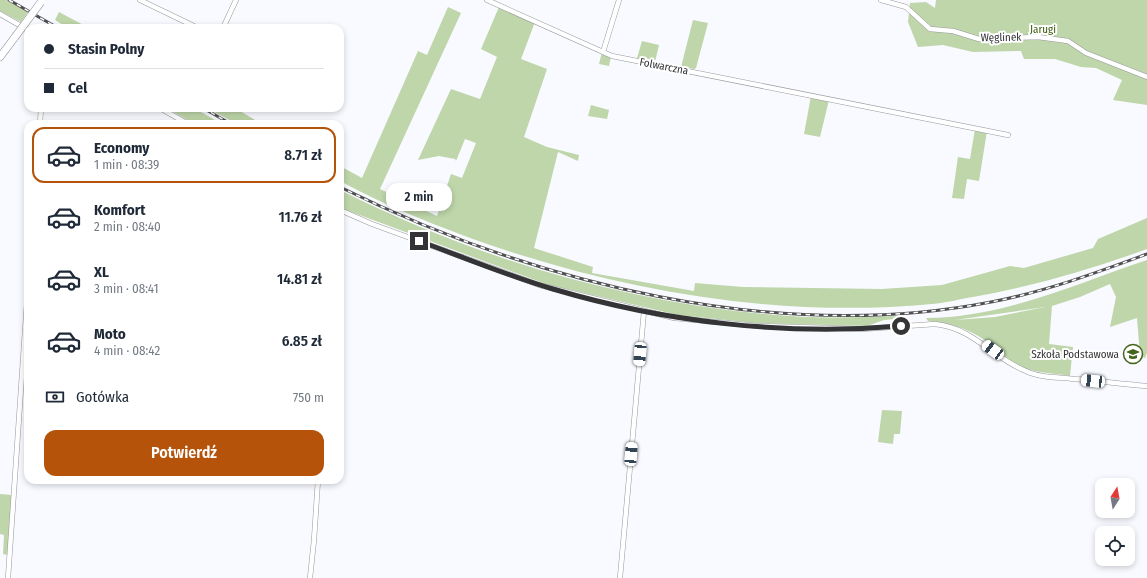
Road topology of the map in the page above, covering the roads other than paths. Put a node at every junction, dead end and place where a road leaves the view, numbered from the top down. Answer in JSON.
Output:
{"nodes":[{"id":1,"x":140,"y":0,"type":"edge"},
{"id":2,"x":236,"y":0,"type":"edge"},
{"id":3,"x":487,"y":0,"type":"edge"},
{"id":4,"x":619,"y":0,"type":"edge"},
{"id":5,"x":881,"y":0,"type":"edge"},
{"id":6,"x":42,"y":1,"type":"edge"},
{"id":7,"x":0,"y":14,"type":"edge"},
{"id":8,"x":25,"y":24,"type":"edge"},
{"id":9,"x":190,"y":24,"type":"edge"},
{"id":10,"x":225,"y":24,"type":"edge"},
{"id":11,"x":24,"y":25,"type":"edge"},
{"id":12,"x":24,"y":28,"type":"edge"},
{"id":13,"x":604,"y":52,"type":"junction"},
{"id":14,"x":0,"y":57,"type":"edge"},
{"id":15,"x":1147,"y":77,"type":"edge"},
{"id":16,"x":167,"y":112,"type":"edge"},
{"id":17,"x":181,"y":120,"type":"edge"},
{"id":18,"x":1008,"y":135,"type":"dead end"},
{"id":19,"x":344,"y":211,"type":"edge"},
{"id":20,"x":644,"y":311,"type":"junction"},
{"id":21,"x":24,"y":345,"type":"edge"},
{"id":22,"x":1147,"y":386,"type":"edge"},
{"id":23,"x":318,"y":484,"type":"edge"},
{"id":24,"x":8,"y":578,"type":"edge"},
{"id":25,"x":310,"y":578,"type":"edge"},
{"id":26,"x":620,"y":578,"type":"edge"}],
"edges":[{"from":1,"to":9,"type":"street"},
{"from":2,"to":10,"type":"street"},
{"from":3,"to":13,"type":"street","name":"Folwarczna"},
{"from":4,"to":13,"type":"street"},
{"from":5,"to":15,"type":"street","name":"Węglinek"},
{"from":6,"to":8,"type":"main road","bridge":true},
{"from":7,"to":12,"type":"street"},
{"from":11,"to":14,"type":"main road","bridge":true},
{"from":13,"to":18,"type":"street","name":"Folwarczna"},
{"from":16,"to":17,"type":"street"},
{"from":19,"to":20,"type":"street"},
{"from":20,"to":22,"type":"street"},
{"from":20,"to":26,"type":"street"},
{"from":21,"to":24,"type":"street"},
{"from":23,"to":25,"type":"street"}]}
